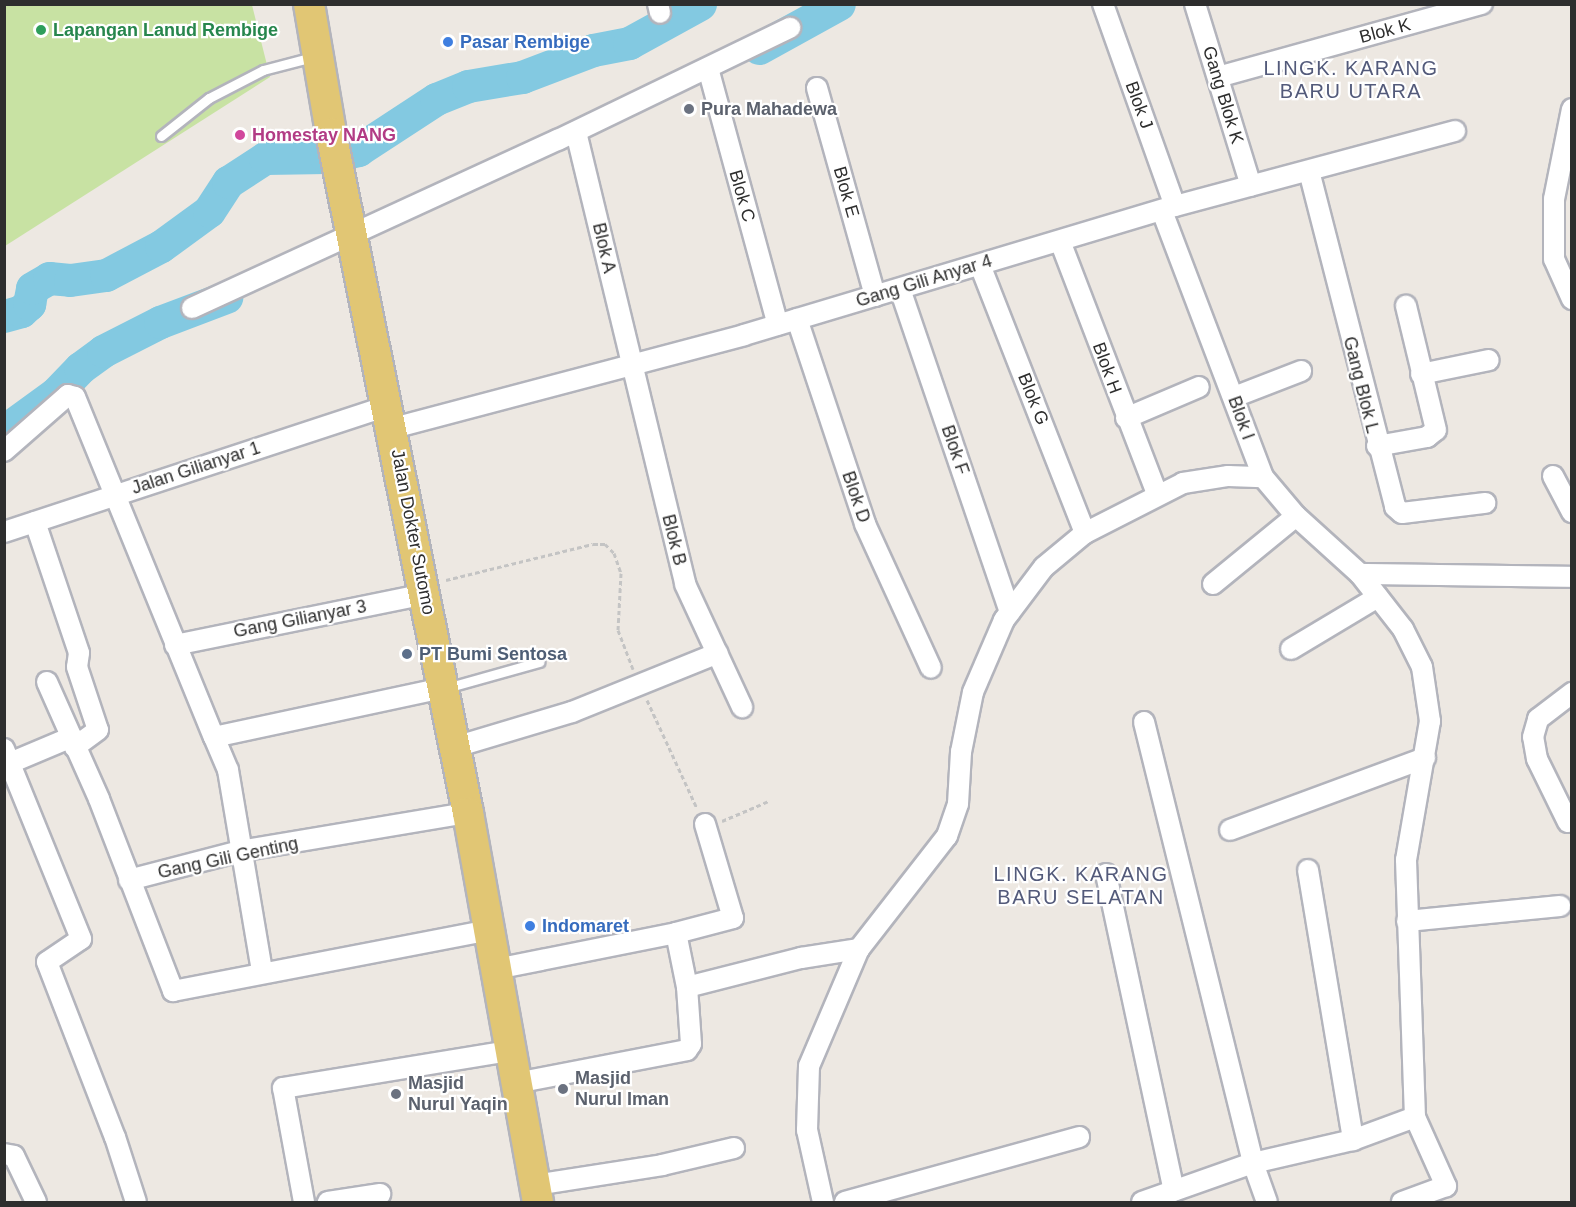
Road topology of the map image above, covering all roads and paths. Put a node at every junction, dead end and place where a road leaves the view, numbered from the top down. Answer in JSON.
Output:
{"nodes":[{"id":1,"x":309,"y":4,"type":"edge"},
{"id":2,"x":1103,"y":4,"type":"edge"},
{"id":3,"x":1195,"y":4,"type":"edge"},
{"id":4,"x":1482,"y":4,"type":"edge"},
{"id":5,"x":790,"y":28,"type":"dead end"},
{"id":6,"x":318,"y":55,"type":"junction"},
{"id":7,"x":708,"y":68,"type":"junction"},
{"id":8,"x":1218,"y":77,"type":"junction"},
{"id":9,"x":817,"y":88,"type":"dead end"},
{"id":10,"x":1572,"y":109,"type":"edge"},
{"id":11,"x":1455,"y":132,"type":"dead end"},
{"id":12,"x":161,"y":136,"type":"dead end"},
{"id":13,"x":578,"y":139,"type":"junction"},
{"id":14,"x":1309,"y":171,"type":"junction"},
{"id":15,"x":1251,"y":186,"type":"junction"},
{"id":16,"x":1563,"y":197,"type":"edge"},
{"id":17,"x":1168,"y":208,"type":"junction"},
{"id":18,"x":1060,"y":241,"type":"junction"},
{"id":19,"x":352,"y":242,"type":"junction"},
{"id":20,"x":980,"y":265,"type":"junction"},
{"id":21,"x":900,"y":289,"type":"junction"},
{"id":22,"x":875,"y":296,"type":"junction"},
{"id":23,"x":1572,"y":299,"type":"edge"},
{"id":24,"x":1406,"y":306,"type":"dead end"},
{"id":25,"x":192,"y":308,"type":"dead end"},
{"id":26,"x":788,"y":322,"type":"junction"},
{"id":27,"x":1489,"y":360,"type":"dead end"},
{"id":28,"x":629,"y":364,"type":"junction"},
{"id":29,"x":1301,"y":371,"type":"dead end"},
{"id":30,"x":1421,"y":374,"type":"junction"},
{"id":31,"x":1199,"y":387,"type":"dead end"},
{"id":32,"x":1234,"y":397,"type":"junction"},
{"id":33,"x":391,"y":417,"type":"junction"},
{"id":34,"x":1126,"y":418,"type":"junction"},
{"id":35,"x":1377,"y":447,"type":"junction"},
{"id":36,"x":4,"y":451,"type":"edge"},
{"id":37,"x":1553,"y":476,"type":"dead end"},
{"id":38,"x":1263,"y":477,"type":"junction"},
{"id":39,"x":114,"y":494,"type":"junction"},
{"id":40,"x":1157,"y":494,"type":"junction"},
{"id":41,"x":1485,"y":503,"type":"dead end"},
{"id":42,"x":1572,"y":512,"type":"edge"},
{"id":43,"x":1296,"y":516,"type":"junction"},
{"id":44,"x":34,"y":522,"type":"junction"},
{"id":45,"x":4,"y":532,"type":"edge"},
{"id":46,"x":1086,"y":533,"type":"junction"},
{"id":47,"x":1360,"y":574,"type":"junction"},
{"id":48,"x":1572,"y":577,"type":"edge"},
{"id":49,"x":1214,"y":585,"type":"dead end"},
{"id":50,"x":424,"y":590,"type":"junction"},
{"id":51,"x":1378,"y":597,"type":"junction"},
{"id":52,"x":1010,"y":612,"type":"junction"},
{"id":53,"x":175,"y":645,"type":"junction"},
{"id":54,"x":1291,"y":649,"type":"dead end"},
{"id":55,"x":718,"y":653,"type":"junction"},
{"id":56,"x":539,"y":662,"type":"dead end"},
{"id":57,"x":931,"y":668,"type":"dead end"},
{"id":58,"x":47,"y":682,"type":"dead end"},
{"id":59,"x":640,"y":686,"type":"junction"},
{"id":60,"x":443,"y":688,"type":"junction"},
{"id":61,"x":1572,"y":693,"type":"edge"},
{"id":62,"x":742,"y":707,"type":"dead end"},
{"id":63,"x":1144,"y":722,"type":"dead end"},
{"id":64,"x":214,"y":736,"type":"junction"},
{"id":65,"x":74,"y":742,"type":"junction"},
{"id":66,"x":455,"y":747,"type":"junction"},
{"id":67,"x":7,"y":756,"type":"edge"},
{"id":68,"x":1425,"y":758,"type":"junction"},
{"id":69,"x":768,"y":801,"type":"dead end"},
{"id":70,"x":468,"y":813,"type":"junction"},
{"id":71,"x":705,"y":824,"type":"junction"},
{"id":72,"x":1570,"y":824,"type":"edge"},
{"id":73,"x":1230,"y":830,"type":"dead end"},
{"id":74,"x":240,"y":851,"type":"junction"},
{"id":75,"x":1308,"y":870,"type":"dead end"},
{"id":76,"x":1106,"y":874,"type":"dead end"},
{"id":77,"x":129,"y":880,"type":"junction"},
{"id":78,"x":1560,"y":906,"type":"dead end"},
{"id":79,"x":1407,"y":921,"type":"junction"},
{"id":80,"x":489,"y":930,"type":"junction"},
{"id":81,"x":676,"y":933,"type":"junction"},
{"id":82,"x":859,"y":949,"type":"junction"},
{"id":83,"x":496,"y":969,"type":"junction"},
{"id":84,"x":262,"y":971,"type":"junction"},
{"id":85,"x":687,"y":987,"type":"junction"},
{"id":86,"x":509,"y":1052,"type":"junction"},
{"id":87,"x":516,"y":1083,"type":"junction"},
{"id":88,"x":1415,"y":1117,"type":"junction"},
{"id":89,"x":1079,"y":1137,"type":"dead end"},
{"id":90,"x":1353,"y":1140,"type":"junction"},
{"id":91,"x":734,"y":1148,"type":"dead end"},
{"id":92,"x":4,"y":1154,"type":"edge"},
{"id":93,"x":1253,"y":1163,"type":"junction"},
{"id":94,"x":1174,"y":1191,"type":"junction"},
{"id":95,"x":380,"y":1194,"type":"dead end"},
{"id":96,"x":536,"y":1194,"type":"edge"},
{"id":97,"x":1450,"y":1194,"type":"edge"},
{"id":98,"x":36,"y":1203,"type":"edge"},
{"id":99,"x":136,"y":1203,"type":"edge"},
{"id":100,"x":304,"y":1203,"type":"edge"},
{"id":101,"x":328,"y":1203,"type":"edge"},
{"id":102,"x":823,"y":1203,"type":"edge"},
{"id":103,"x":845,"y":1203,"type":"edge"},
{"id":104,"x":1142,"y":1203,"type":"edge"},
{"id":105,"x":1267,"y":1203,"type":"edge"},
{"id":106,"x":1402,"y":1203,"type":"edge"}],
"edges":[{"from":1,"to":6,"type":"main road","name":"Jalan Dokter Sutomo"},
{"from":2,"to":17,"type":"street","name":"Blok J"},
{"from":3,"to":8,"type":"street","name":"Gang Blok K"},
{"from":4,"to":8,"type":"street","name":"Blok K"},
{"from":5,"to":7,"type":"street"},
{"from":6,"to":12,"type":"lane"},
{"from":6,"to":19,"type":"main road","name":"Jalan Dokter Sutomo"},
{"from":7,"to":13,"type":"street"},
{"from":7,"to":26,"type":"street","name":"Blok C"},
{"from":8,"to":15,"type":"street","name":"Gang Blok K"},
{"from":9,"to":22,"type":"street","name":"Blok E"},
{"from":10,"to":16,"type":"street"},
{"from":11,"to":14,"type":"street","name":"Gang Gili Anyar 4"},
{"from":13,"to":19,"type":"street"},
{"from":13,"to":28,"type":"street","name":"Blok A"},
{"from":14,"to":15,"type":"street","name":"Gang Gili Anyar 4"},
{"from":14,"to":35,"type":"street","name":"Gang Blok L"},
{"from":15,"to":17,"type":"street","name":"Gang Gili Anyar 4"},
{"from":16,"to":23,"type":"street"},
{"from":17,"to":18,"type":"street","name":"Gang Gili Anyar 4"},
{"from":17,"to":32,"type":"street","name":"Blok I"},
{"from":18,"to":20,"type":"street","name":"Gang Gili Anyar 4"},
{"from":18,"to":34,"type":"street","name":"Blok H"},
{"from":19,"to":25,"type":"street"},
{"from":19,"to":33,"type":"main road","name":"Jalan Dokter Sutomo"},
{"from":20,"to":21,"type":"street","name":"Gang Gili Anyar 4"},
{"from":20,"to":46,"type":"street","name":"Blok G"},
{"from":21,"to":22,"type":"street","name":"Gang Gili Anyar 4"},
{"from":21,"to":52,"type":"street","name":"Blok F"},
{"from":22,"to":26,"type":"street","name":"Gang Gili Anyar 4"},
{"from":24,"to":30,"type":"street"},
{"from":26,"to":28,"type":"street","name":"Gang Gili Anyar 4"},
{"from":26,"to":57,"type":"street","name":"Blok D"},
{"from":27,"to":30,"type":"street"},
{"from":28,"to":33,"type":"street","name":"Gang Gili Anyar 4"},
{"from":28,"to":55,"type":"street","name":"Blok B"},
{"from":29,"to":32,"type":"street"},
{"from":30,"to":35,"type":"street"},
{"from":31,"to":34,"type":"street"},
{"from":32,"to":38,"type":"street","name":"Blok I"},
{"from":33,"to":39,"type":"street","name":"Jalan Gilianyar 1"},
{"from":33,"to":50,"type":"main road","name":"Jalan Dokter Sutomo"},
{"from":34,"to":40,"type":"street","name":"Blok H"},
{"from":35,"to":41,"type":"street","name":"Gang Blok L"},
{"from":36,"to":39,"type":"street"},
{"from":37,"to":42,"type":"street"},
{"from":38,"to":40,"type":"street"},
{"from":38,"to":43,"type":"street","name":"Blok I"},
{"from":39,"to":44,"type":"street","name":"Jalan Gilianyar 1"},
{"from":39,"to":53,"type":"street"},
{"from":40,"to":46,"type":"street"},
{"from":43,"to":47,"type":"street","name":"Blok I"},
{"from":43,"to":49,"type":"street"},
{"from":44,"to":45,"type":"street","name":"Jalan Gilianyar 1"},
{"from":44,"to":65,"type":"street"},
{"from":46,"to":52,"type":"street"},
{"from":47,"to":48,"type":"street"},
{"from":47,"to":51,"type":"street","name":"Blok I"},
{"from":50,"to":53,"type":"street","name":"Gang Gilianyar 3"},
{"from":50,"to":59,"type":"path"},
{"from":50,"to":60,"type":"main road","name":"Jalan Dokter Sutomo"},
{"from":51,"to":54,"type":"street"},
{"from":51,"to":68,"type":"street","name":"Blok I"},
{"from":52,"to":82,"type":"street"},
{"from":53,"to":64,"type":"street"},
{"from":55,"to":59,"type":"street"},
{"from":55,"to":62,"type":"street","name":"Blok B"},
{"from":56,"to":60,"type":"lane"},
{"from":58,"to":65,"type":"street"},
{"from":59,"to":66,"type":"street"},
{"from":59,"to":71,"type":"path"},
{"from":60,"to":64,"type":"street"},
{"from":60,"to":66,"type":"main road","name":"Jalan Dokter Sutomo"},
{"from":61,"to":72,"type":"street"},
{"from":63,"to":93,"type":"street"},
{"from":64,"to":74,"type":"street"},
{"from":65,"to":67,"type":"street"},
{"from":65,"to":77,"type":"street"},
{"from":66,"to":70,"type":"main road","name":"Jalan Dokter Sutomo"},
{"from":67,"to":99,"type":"street"},
{"from":68,"to":73,"type":"street"},
{"from":68,"to":79,"type":"street","name":"Blok I"},
{"from":69,"to":71,"type":"path"},
{"from":70,"to":74,"type":"street","name":"Gang Gili Genting"},
{"from":70,"to":80,"type":"main road","name":"Jalan Dokter Sutomo"},
{"from":71,"to":81,"type":"street"},
{"from":74,"to":77,"type":"street","name":"Gang Gili Genting"},
{"from":74,"to":84,"type":"street"},
{"from":75,"to":90,"type":"street"},
{"from":76,"to":94,"type":"street"},
{"from":77,"to":84,"type":"street"},
{"from":78,"to":79,"type":"street"},
{"from":79,"to":88,"type":"street","name":"Blok I"},
{"from":80,"to":83,"type":"main road","name":"Jalan Dokter Sutomo"},
{"from":80,"to":84,"type":"street"},
{"from":81,"to":83,"type":"street"},
{"from":81,"to":85,"type":"street"},
{"from":82,"to":85,"type":"street"},
{"from":82,"to":102,"type":"street"},
{"from":83,"to":86,"type":"main road","name":"Jalan Dokter Sutomo"},
{"from":85,"to":87,"type":"street"},
{"from":86,"to":87,"type":"main road","name":"Jalan Dokter Sutomo"},
{"from":86,"to":100,"type":"street"},
{"from":87,"to":96,"type":"main road","name":"Jalan Dokter Sutomo"},
{"from":88,"to":90,"type":"street"},
{"from":88,"to":97,"type":"street"},
{"from":89,"to":103,"type":"street"},
{"from":90,"to":93,"type":"street"},
{"from":91,"to":96,"type":"street"},
{"from":92,"to":98,"type":"street"},
{"from":93,"to":94,"type":"street"},
{"from":93,"to":105,"type":"street"},
{"from":94,"to":104,"type":"street"},
{"from":95,"to":101,"type":"street"},
{"from":97,"to":106,"type":"street"}]}
